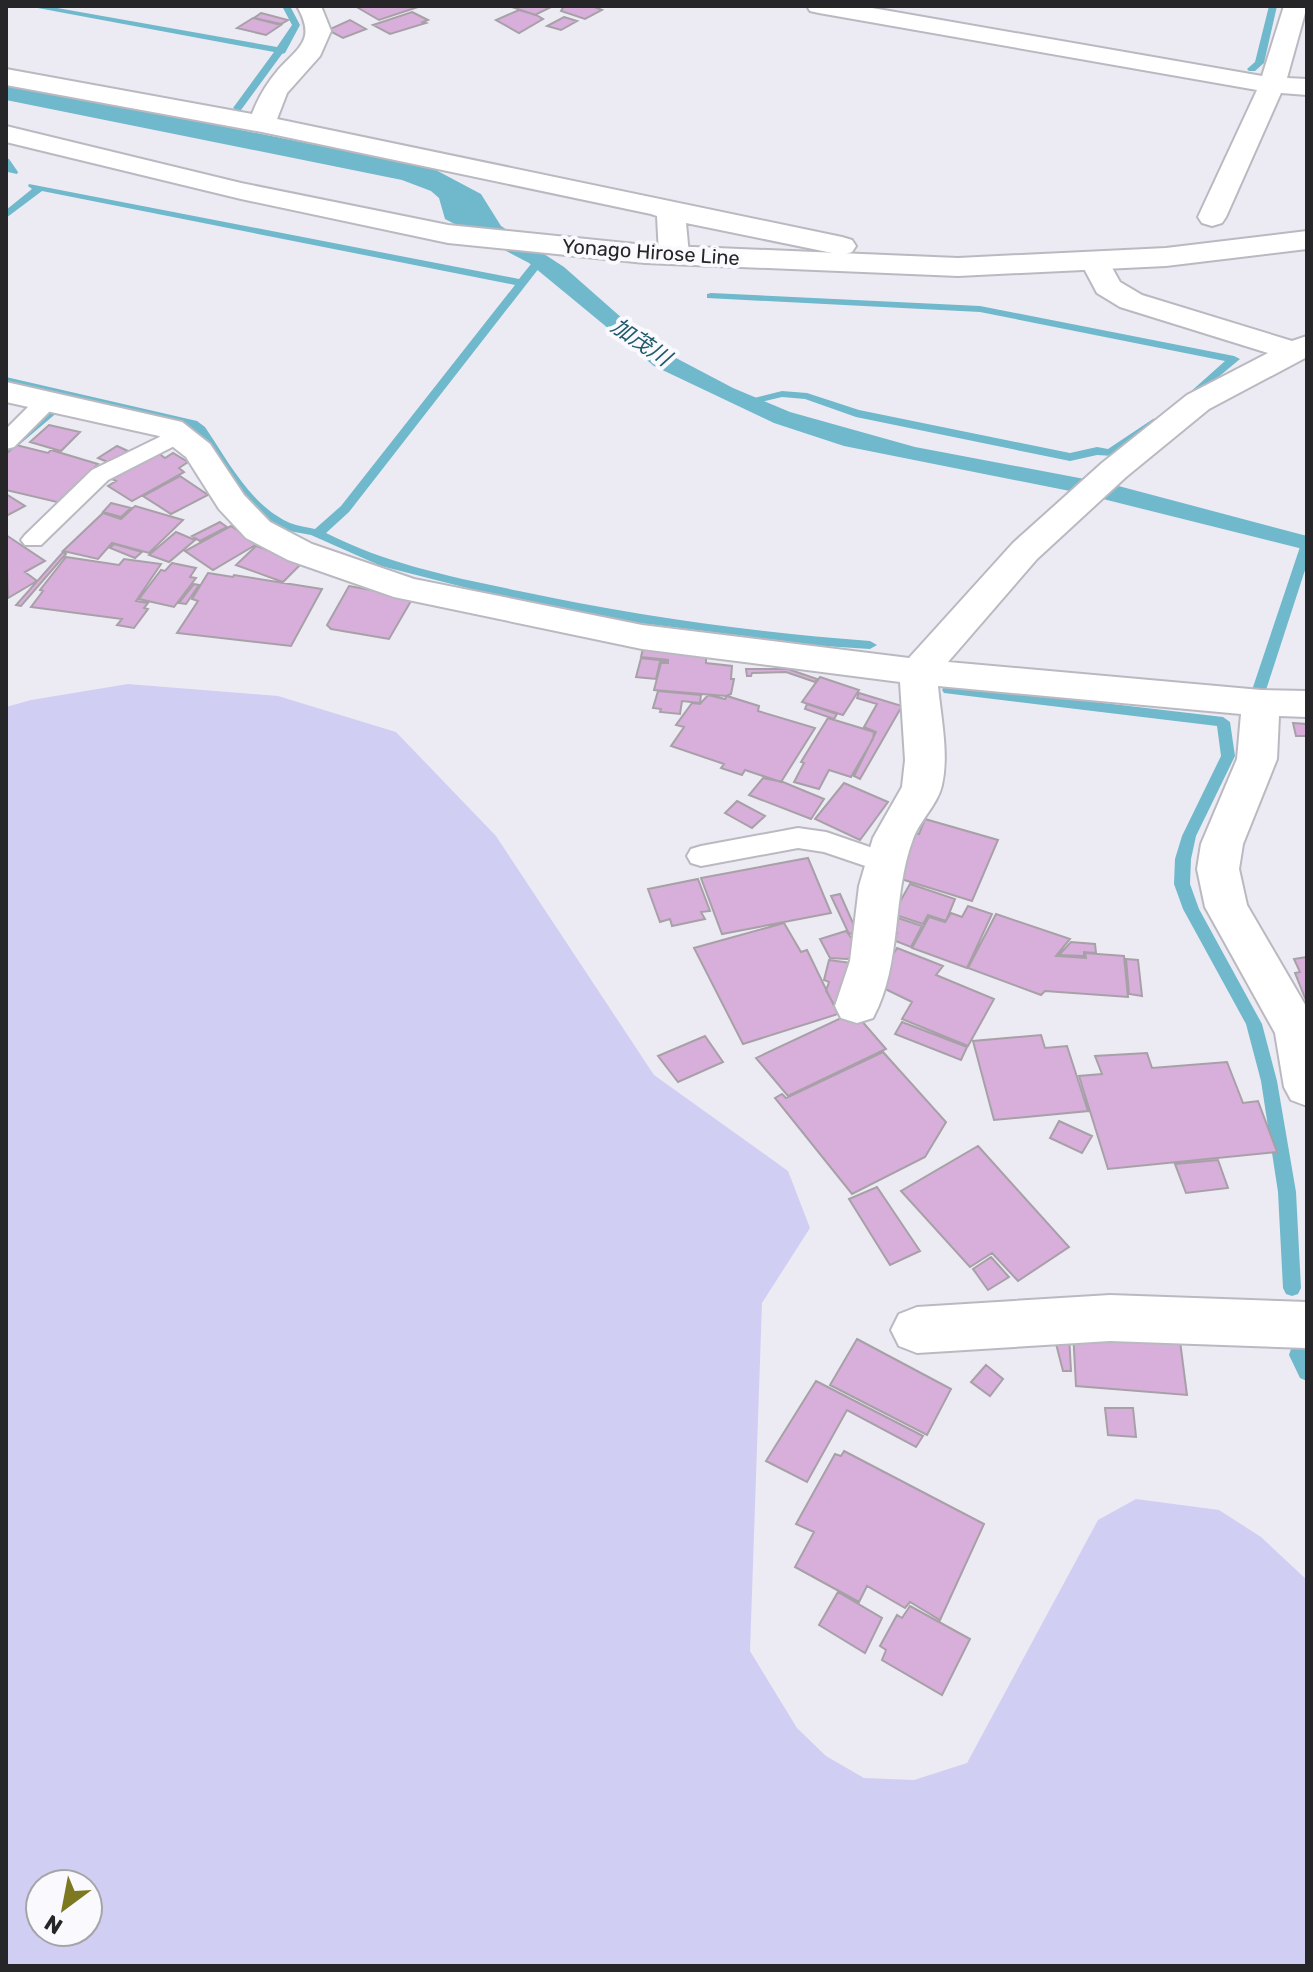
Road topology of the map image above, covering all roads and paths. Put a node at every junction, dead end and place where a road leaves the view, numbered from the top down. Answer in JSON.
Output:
{"nodes":[{"id":1,"x":309,"y":6,"type":"edge"},
{"id":2,"x":819,"y":6,"type":"edge"},
{"id":3,"x":1296,"y":6,"type":"edge"},
{"id":4,"x":6,"y":77,"type":"edge"},
{"id":5,"x":1272,"y":85,"type":"junction"},
{"id":6,"x":1307,"y":87,"type":"edge"},
{"id":7,"x":262,"y":124,"type":"junction"},
{"id":8,"x":6,"y":134,"type":"edge"},
{"id":9,"x":671,"y":212,"type":"junction"},
{"id":10,"x":1212,"y":217,"type":"dead end"},
{"id":11,"x":1307,"y":240,"type":"edge"},
{"id":12,"x":842,"y":246,"type":"dead end"},
{"id":13,"x":674,"y":255,"type":"junction"},
{"id":14,"x":1095,"y":261,"type":"junction"},
{"id":15,"x":1300,"y":348,"type":"edge"},
{"id":16,"x":6,"y":392,"type":"edge"},
{"id":17,"x":47,"y":401,"type":"junction"},
{"id":18,"x":178,"y":435,"type":"junction"},
{"id":19,"x":6,"y":442,"type":"edge"},
{"id":20,"x":33,"y":540,"type":"dead end"},
{"id":21,"x":918,"y":672,"type":"junction"},
{"id":22,"x":1261,"y":703,"type":"junction"},
{"id":23,"x":1307,"y":704,"type":"edge"},
{"id":24,"x":701,"y":856,"type":"dead end"},
{"id":25,"x":886,"y":863,"type":"junction"},
{"id":26,"x":857,"y":1006,"type":"dead end"},
{"id":27,"x":1307,"y":1087,"type":"edge"},
{"id":28,"x":1307,"y":1325,"type":"edge"},
{"id":29,"x":917,"y":1330,"type":"dead end"}],
"edges":[{"from":1,"to":7,"type":"street"},
{"from":2,"to":5,"type":"street"},
{"from":3,"to":5,"type":"street"},
{"from":4,"to":7,"type":"street"},
{"from":5,"to":6,"type":"street"},
{"from":5,"to":10,"type":"street"},
{"from":7,"to":9,"type":"street"},
{"from":8,"to":13,"type":"street","name":"Yonago Hirose Line"},
{"from":9,"to":12,"type":"street"},
{"from":9,"to":13,"type":"street"},
{"from":11,"to":14,"type":"street","name":"Yonago Hirose Line"},
{"from":13,"to":14,"type":"street","name":"Yonago Hirose Line"},
{"from":14,"to":15,"type":"street"},
{"from":15,"to":21,"type":"street"},
{"from":16,"to":17,"type":"street"},
{"from":17,"to":18,"type":"street"},
{"from":17,"to":19,"type":"lane"},
{"from":18,"to":20,"type":"lane"},
{"from":18,"to":21,"type":"street"},
{"from":21,"to":22,"type":"street"},
{"from":21,"to":25,"type":"street"},
{"from":22,"to":23,"type":"street"},
{"from":22,"to":27,"type":"street"},
{"from":24,"to":25,"type":"lane"},
{"from":25,"to":26,"type":"street"},
{"from":28,"to":29,"type":"street"}]}
